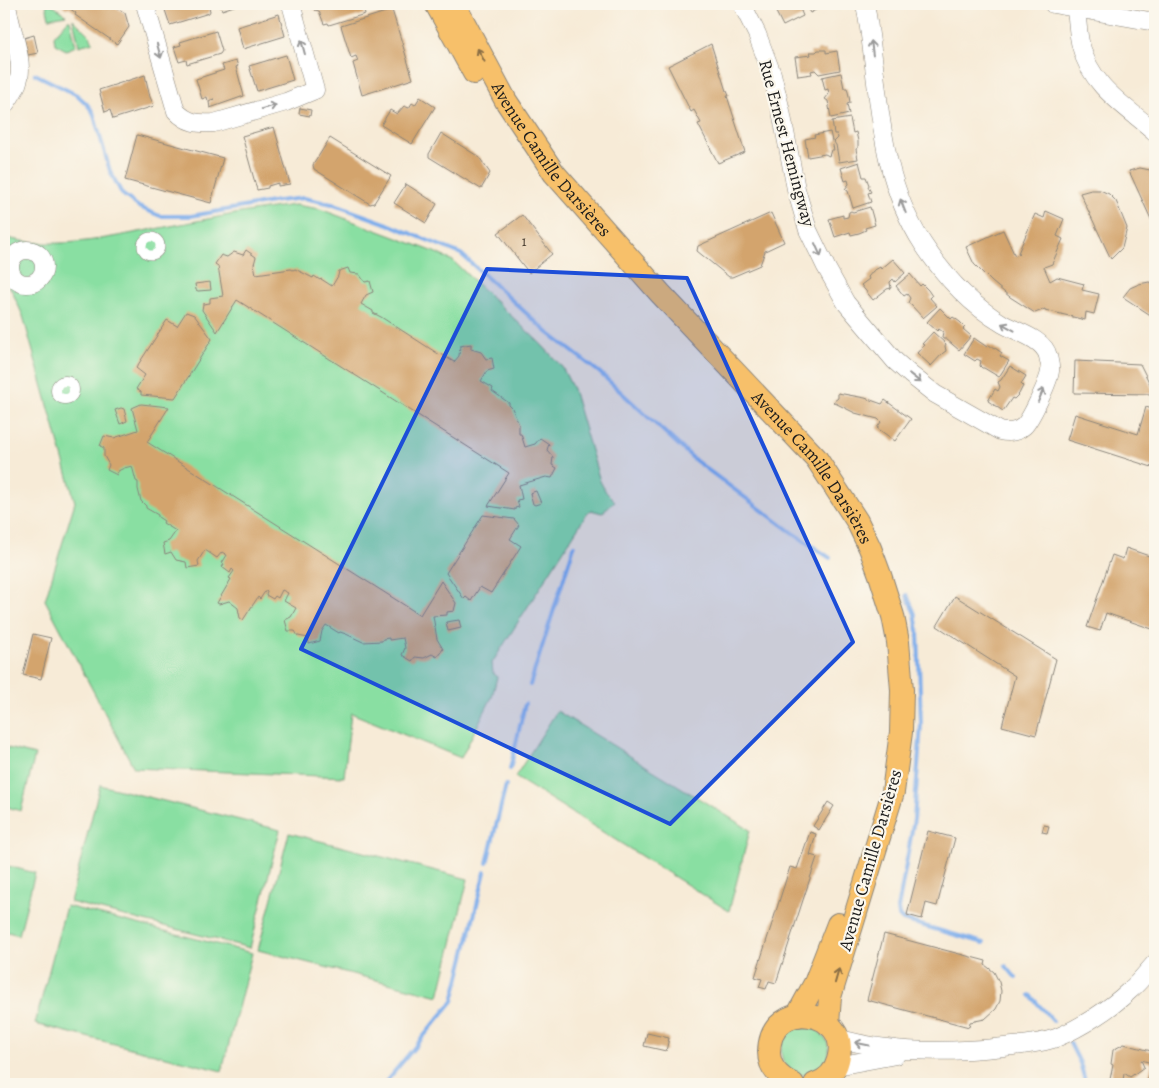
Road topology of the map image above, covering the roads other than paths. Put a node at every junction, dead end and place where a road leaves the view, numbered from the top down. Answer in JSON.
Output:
{"nodes":[{"id":1,"x":6,"y":4,"type":"edge"},
{"id":2,"x":145,"y":4,"type":"edge"},
{"id":3,"x":291,"y":4,"type":"edge"},
{"id":4,"x":436,"y":4,"type":"edge"},
{"id":5,"x":454,"y":4,"type":"edge"},
{"id":6,"x":742,"y":4,"type":"edge"},
{"id":7,"x":865,"y":4,"type":"edge"},
{"id":8,"x":1053,"y":4,"type":"edge"},
{"id":9,"x":1075,"y":6,"type":"edge"},
{"id":10,"x":1155,"y":22,"type":"edge"},
{"id":11,"x":4,"y":106,"type":"edge"},
{"id":12,"x":1155,"y":132,"type":"edge"},
{"id":13,"x":4,"y":243,"type":"edge"},
{"id":14,"x":25,"y":250,"type":"junction"},
{"id":15,"x":8,"y":269,"type":"edge"},
{"id":16,"x":1155,"y":963,"type":"edge"},
{"id":17,"x":797,"y":1016,"type":"junction"},
{"id":18,"x":833,"y":1031,"type":"junction"},
{"id":19,"x":921,"y":1051,"type":"junction"},
{"id":20,"x":837,"y":1066,"type":"junction"},
{"id":21,"x":787,"y":1083,"type":"edge"},
{"id":22,"x":819,"y":1084,"type":"edge"}],
"edges":[{"from":1,"to":11,"type":"street"},
{"from":2,"to":3,"type":"street","one_way":true},
{"from":4,"to":17,"type":"main road","name":"Avenue Camille Darsières"},
{"from":18,"to":5,"type":"main road","name":"Avenue Camille Darsières","one_way":true},
{"from":6,"to":7,"type":"street","name":"Rue Ernest Hemingway","one_way":true},
{"from":8,"to":9,"type":"street"},
{"from":9,"to":10,"type":"street"},
{"from":9,"to":12,"type":"street"},
{"from":13,"to":14,"type":"street"},
{"from":14,"to":15,"type":"street"},
{"from":14,"to":15,"type":"street"},
{"from":16,"to":19,"type":"street"},
{"from":17,"to":18,"type":"main road"},
{"from":17,"to":21,"type":"main road"},
{"from":19,"to":18,"type":"street","one_way":true},
{"from":18,"to":20,"type":"main road","name":"Avenue Camille Darsières"},
{"from":19,"to":20,"type":"street"},
{"from":20,"to":22,"type":"main road"}]}
